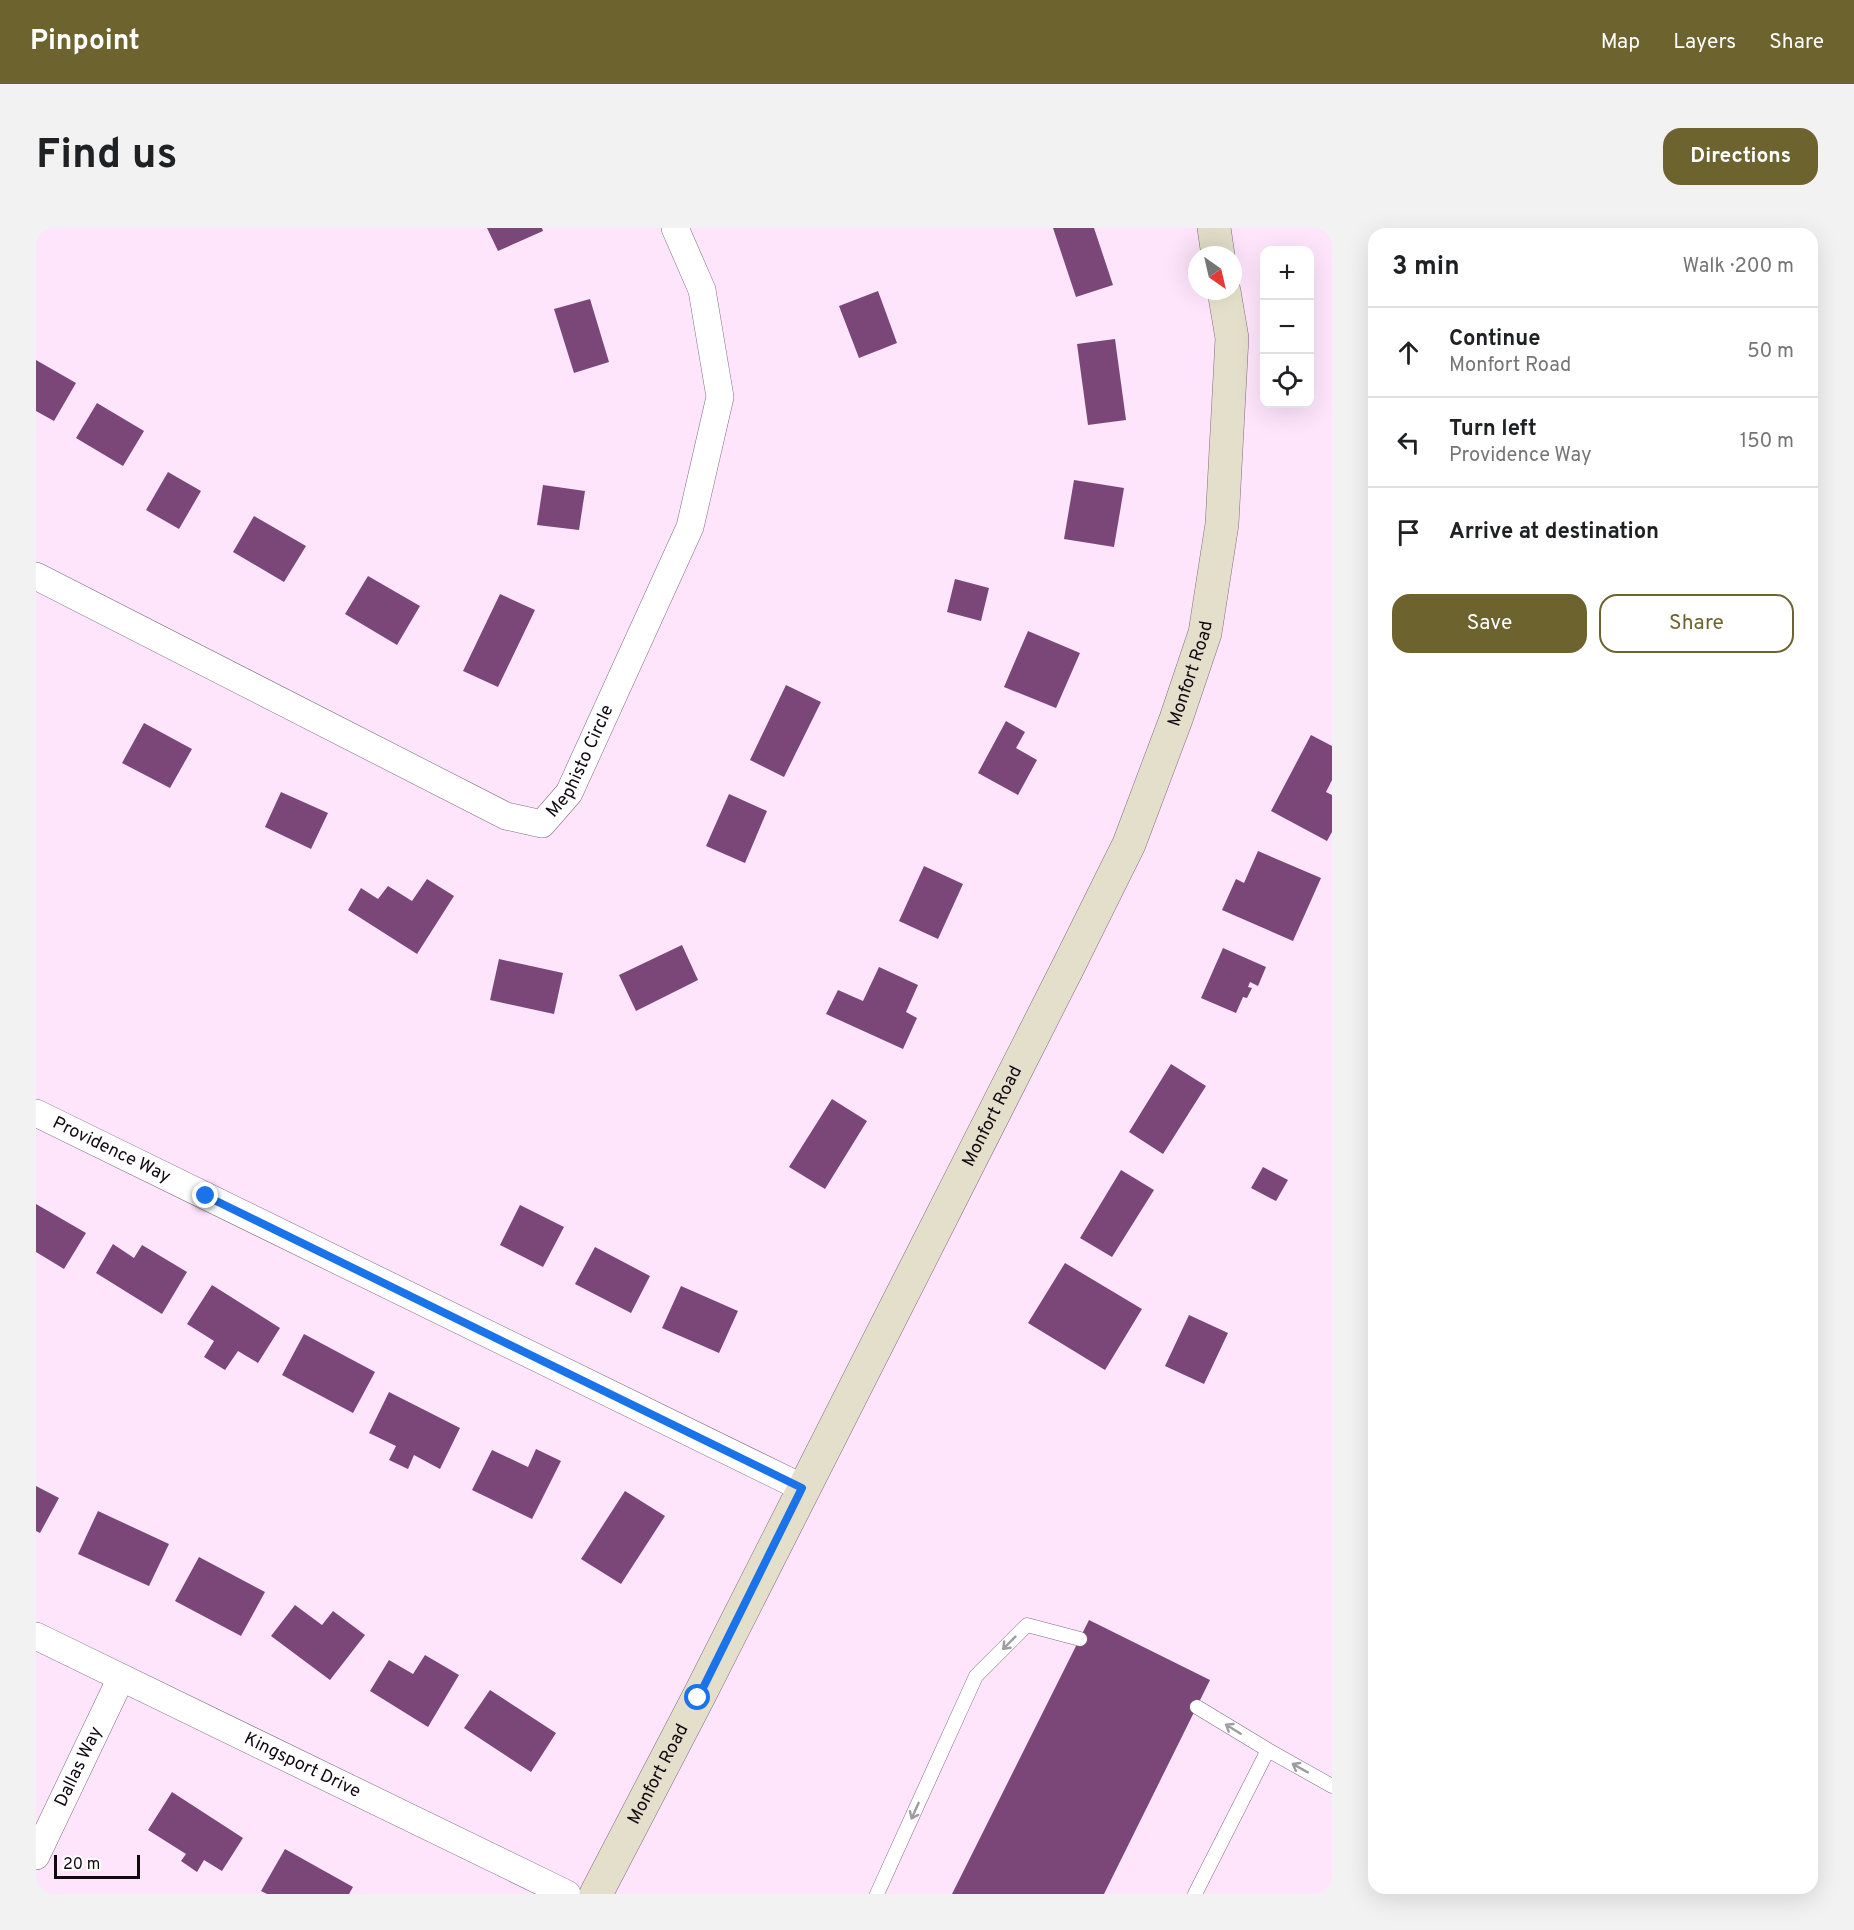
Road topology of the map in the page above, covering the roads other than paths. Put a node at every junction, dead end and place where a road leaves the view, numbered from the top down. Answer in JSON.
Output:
{"nodes":[{"id":1,"x":675,"y":228,"type":"edge"},
{"id":2,"x":1214,"y":228,"type":"edge"},
{"id":3,"x":1217,"y":246,"type":"edge"},
{"id":4,"x":1226,"y":300,"type":"edge"},
{"id":5,"x":36,"y":576,"type":"edge"},
{"id":6,"x":36,"y":1113,"type":"edge"},
{"id":7,"x":802,"y":1488,"type":"junction"},
{"id":8,"x":36,"y":1636,"type":"edge"},
{"id":9,"x":1080,"y":1639,"type":"dead end"},
{"id":10,"x":121,"y":1678,"type":"junction"},
{"id":11,"x":1197,"y":1707,"type":"dead end"},
{"id":12,"x":1268,"y":1750,"type":"junction"},
{"id":13,"x":1332,"y":1786,"type":"edge"},
{"id":14,"x":36,"y":1856,"type":"edge"},
{"id":15,"x":567,"y":1894,"type":"edge"},
{"id":16,"x":596,"y":1894,"type":"edge"},
{"id":17,"x":877,"y":1894,"type":"edge"},
{"id":18,"x":1195,"y":1894,"type":"edge"}],
"edges":[{"from":1,"to":5,"type":"street","name":"Mephisto Circle"},
{"from":2,"to":3,"type":"street"},
{"from":4,"to":7,"type":"street","name":"Monfort Road"},
{"from":6,"to":7,"type":"street","name":"Providence Way"},
{"from":7,"to":16,"type":"street","name":"Monfort Road"},
{"from":8,"to":10,"type":"street","name":"Kingsport Drive"},
{"from":9,"to":17,"type":"lane","one_way":true},
{"from":10,"to":14,"type":"street","name":"Dallas Way"},
{"from":10,"to":15,"type":"street","name":"Kingsport Drive"},
{"from":12,"to":11,"type":"lane","one_way":true},
{"from":13,"to":12,"type":"lane","one_way":true},
{"from":12,"to":18,"type":"lane"}]}
